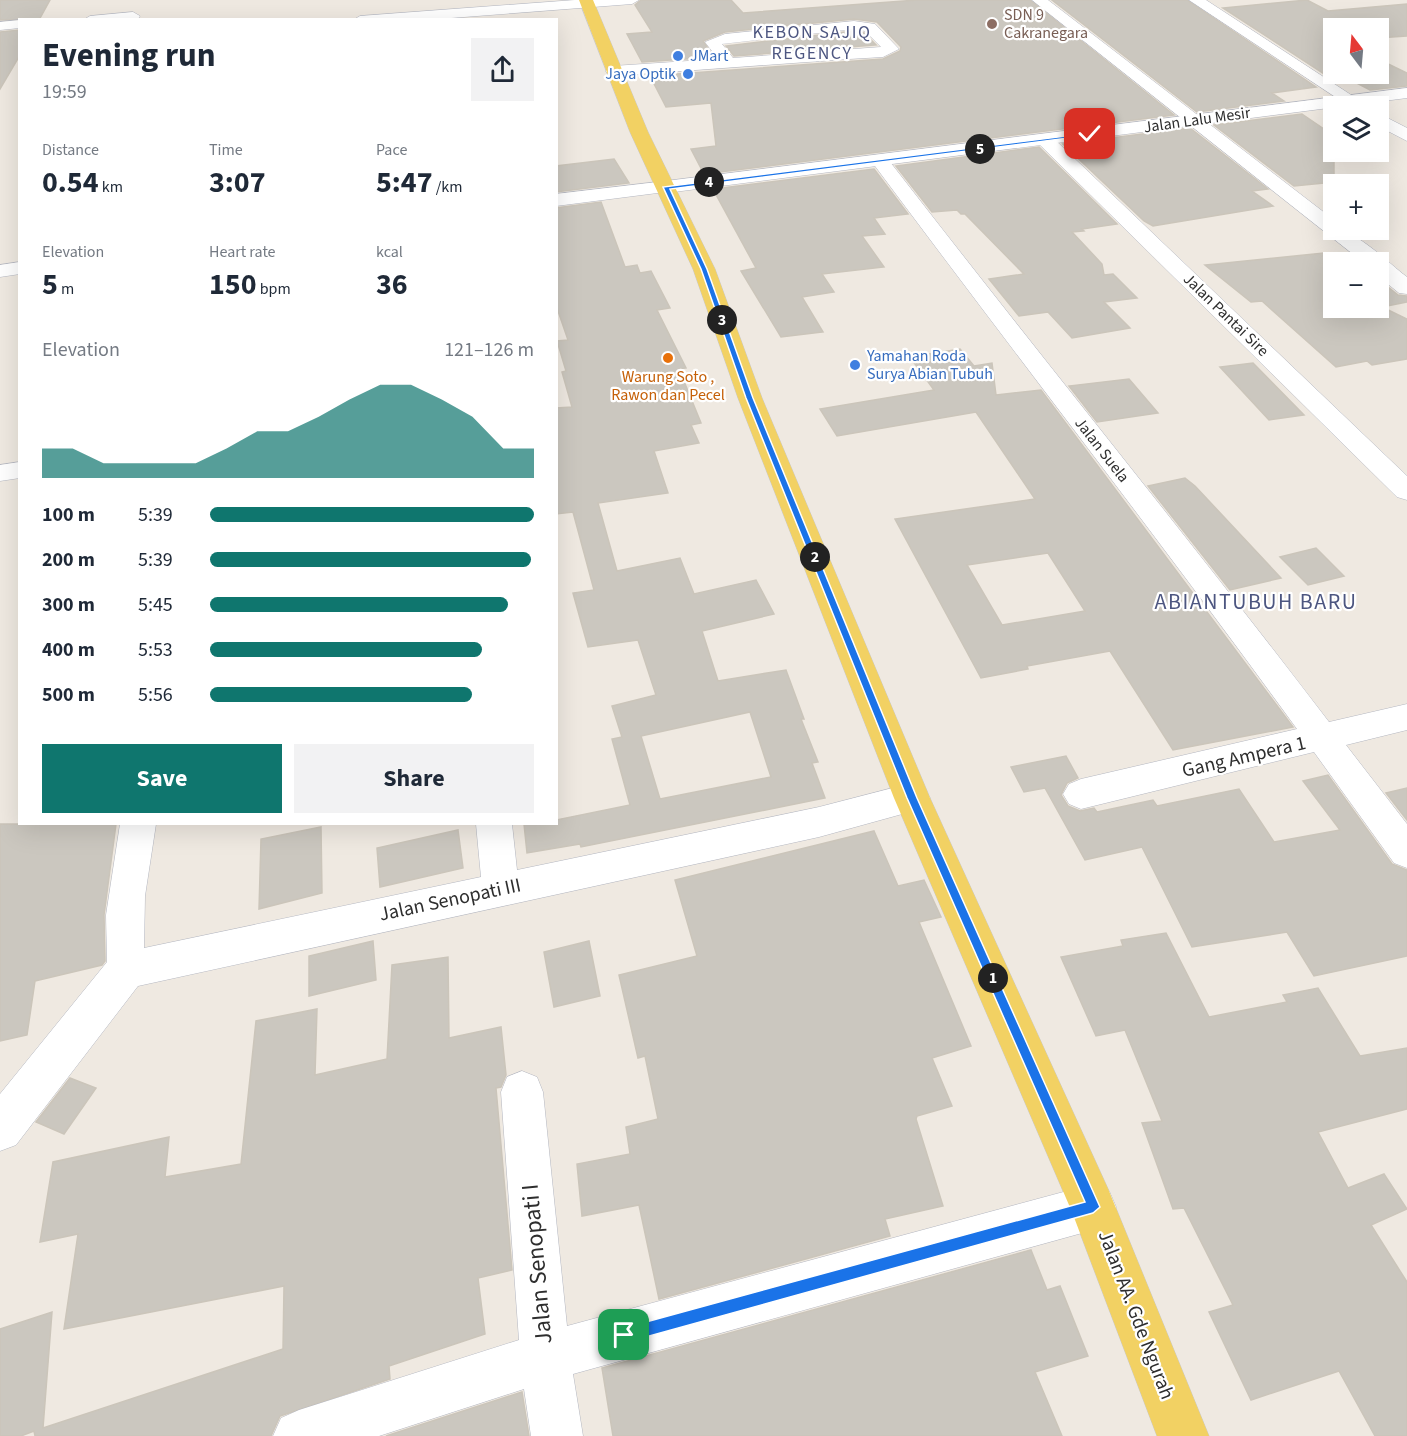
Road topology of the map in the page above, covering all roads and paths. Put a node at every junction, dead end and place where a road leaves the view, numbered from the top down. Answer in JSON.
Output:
{"nodes":[{"id":1,"x":139,"y":0,"type":"edge"},
{"id":2,"x":632,"y":0,"type":"edge"},
{"id":3,"x":1039,"y":0,"type":"edge"},
{"id":4,"x":1196,"y":0,"type":"edge"},
{"id":5,"x":586,"y":2,"type":"edge"},
{"id":6,"x":133,"y":18,"type":"edge"},
{"id":7,"x":385,"y":18,"type":"edge"},
{"id":8,"x":18,"y":24,"type":"edge"},
{"id":9,"x":0,"y":26,"type":"edge"},
{"id":10,"x":728,"y":61,"type":"junction"},
{"id":11,"x":613,"y":71,"type":"junction"},
{"id":12,"x":1407,"y":93,"type":"edge"},
{"id":13,"x":1344,"y":96,"type":"edge"},
{"id":14,"x":1389,"y":97,"type":"edge"},
{"id":15,"x":1323,"y":107,"type":"edge"},
{"id":16,"x":1192,"y":119,"type":"junction"},
{"id":17,"x":1389,"y":125,"type":"edge"},
{"id":18,"x":1407,"y":136,"type":"edge"},
{"id":19,"x":1045,"y":140,"type":"junction"},
{"id":20,"x":881,"y":162,"type":"junction"},
{"id":21,"x":666,"y":187,"type":"junction"},
{"id":22,"x":558,"y":200,"type":"edge"},
{"id":23,"x":1362,"y":252,"type":"edge"},
{"id":24,"x":18,"y":268,"type":"edge"},
{"id":25,"x":0,"y":271,"type":"edge"},
{"id":26,"x":1389,"y":274,"type":"edge"},
{"id":27,"x":1407,"y":288,"type":"edge"},
{"id":28,"x":18,"y":470,"type":"edge"},
{"id":29,"x":0,"y":473,"type":"edge"},
{"id":30,"x":1407,"y":491,"type":"edge"},
{"id":31,"x":1407,"y":717,"type":"edge"},
{"id":32,"x":1324,"y":738,"type":"junction"},
{"id":33,"x":1081,"y":794,"type":"dead end"},
{"id":34,"x":912,"y":798,"type":"junction"},
{"id":35,"x":138,"y":825,"type":"edge"},
{"id":36,"x":494,"y":825,"type":"edge"},
{"id":37,"x":1407,"y":852,"type":"edge"},
{"id":38,"x":501,"y":889,"type":"junction"},
{"id":39,"x":128,"y":967,"type":"junction"},
{"id":40,"x":522,"y":1092,"type":"dead end"},
{"id":41,"x":0,"y":1129,"type":"edge"},
{"id":42,"x":1093,"y":1207,"type":"junction"},
{"id":43,"x":545,"y":1357,"type":"junction"},
{"id":44,"x":299,"y":1436,"type":"edge"},
{"id":45,"x":557,"y":1436,"type":"edge"},
{"id":46,"x":1183,"y":1436,"type":"edge"}],
"edges":[{"from":1,"to":6,"type":"street"},
{"from":2,"to":5,"type":"street"},
{"from":3,"to":16,"type":"street"},
{"from":4,"to":13,"type":"street"},
{"from":5,"to":7,"type":"street"},
{"from":5,"to":11,"type":"main road","name":"Jalan AA. Gde Ngurah"},
{"from":8,"to":9,"type":"street"},
{"from":10,"to":10,"type":"street"},
{"from":10,"to":11,"type":"street"},
{"from":11,"to":21,"type":"main road","name":"Jalan AA. Gde Ngurah"},
{"from":12,"to":14,"type":"street","name":"Jalan Lalu Mesir"},
{"from":15,"to":16,"type":"street","name":"Jalan Lalu Mesir"},
{"from":16,"to":19,"type":"street","name":"Jalan Lalu Mesir"},
{"from":16,"to":23,"type":"street"},
{"from":17,"to":18,"type":"street"},
{"from":19,"to":20,"type":"street","name":"Jalan Lalu Mesir"},
{"from":19,"to":30,"type":"street","name":"Jalan Pantai Sire"},
{"from":20,"to":21,"type":"street","name":"Jalan Lalu Mesir"},
{"from":20,"to":32,"type":"street","name":"Jalan Suela"},
{"from":21,"to":22,"type":"street","name":"Jalan Lalu Mesir"},
{"from":21,"to":34,"type":"main road","name":"Jalan AA. Gde Ngurah"},
{"from":24,"to":25,"type":"street"},
{"from":26,"to":27,"type":"street"},
{"from":28,"to":29,"type":"street"},
{"from":31,"to":32,"type":"street","name":"Gang Ampera 1"},
{"from":32,"to":33,"type":"street","name":"Gang Ampera 1"},
{"from":32,"to":37,"type":"street","name":"Jalan Suela"},
{"from":34,"to":38,"type":"street","name":"Jalan Senopati III"},
{"from":34,"to":42,"type":"main road","name":"Jalan AA. Gde Ngurah"},
{"from":35,"to":39,"type":"street"},
{"from":36,"to":38,"type":"street"},
{"from":38,"to":39,"type":"street","name":"Jalan Senopati III"},
{"from":39,"to":41,"type":"street"},
{"from":40,"to":43,"type":"street","name":"Jalan Senopati I"},
{"from":42,"to":43,"type":"street"},
{"from":42,"to":46,"type":"main road","name":"Jalan AA. Gde Ngurah"},
{"from":43,"to":44,"type":"street"},
{"from":43,"to":45,"type":"street","name":"Jalan Senopati I"}]}
